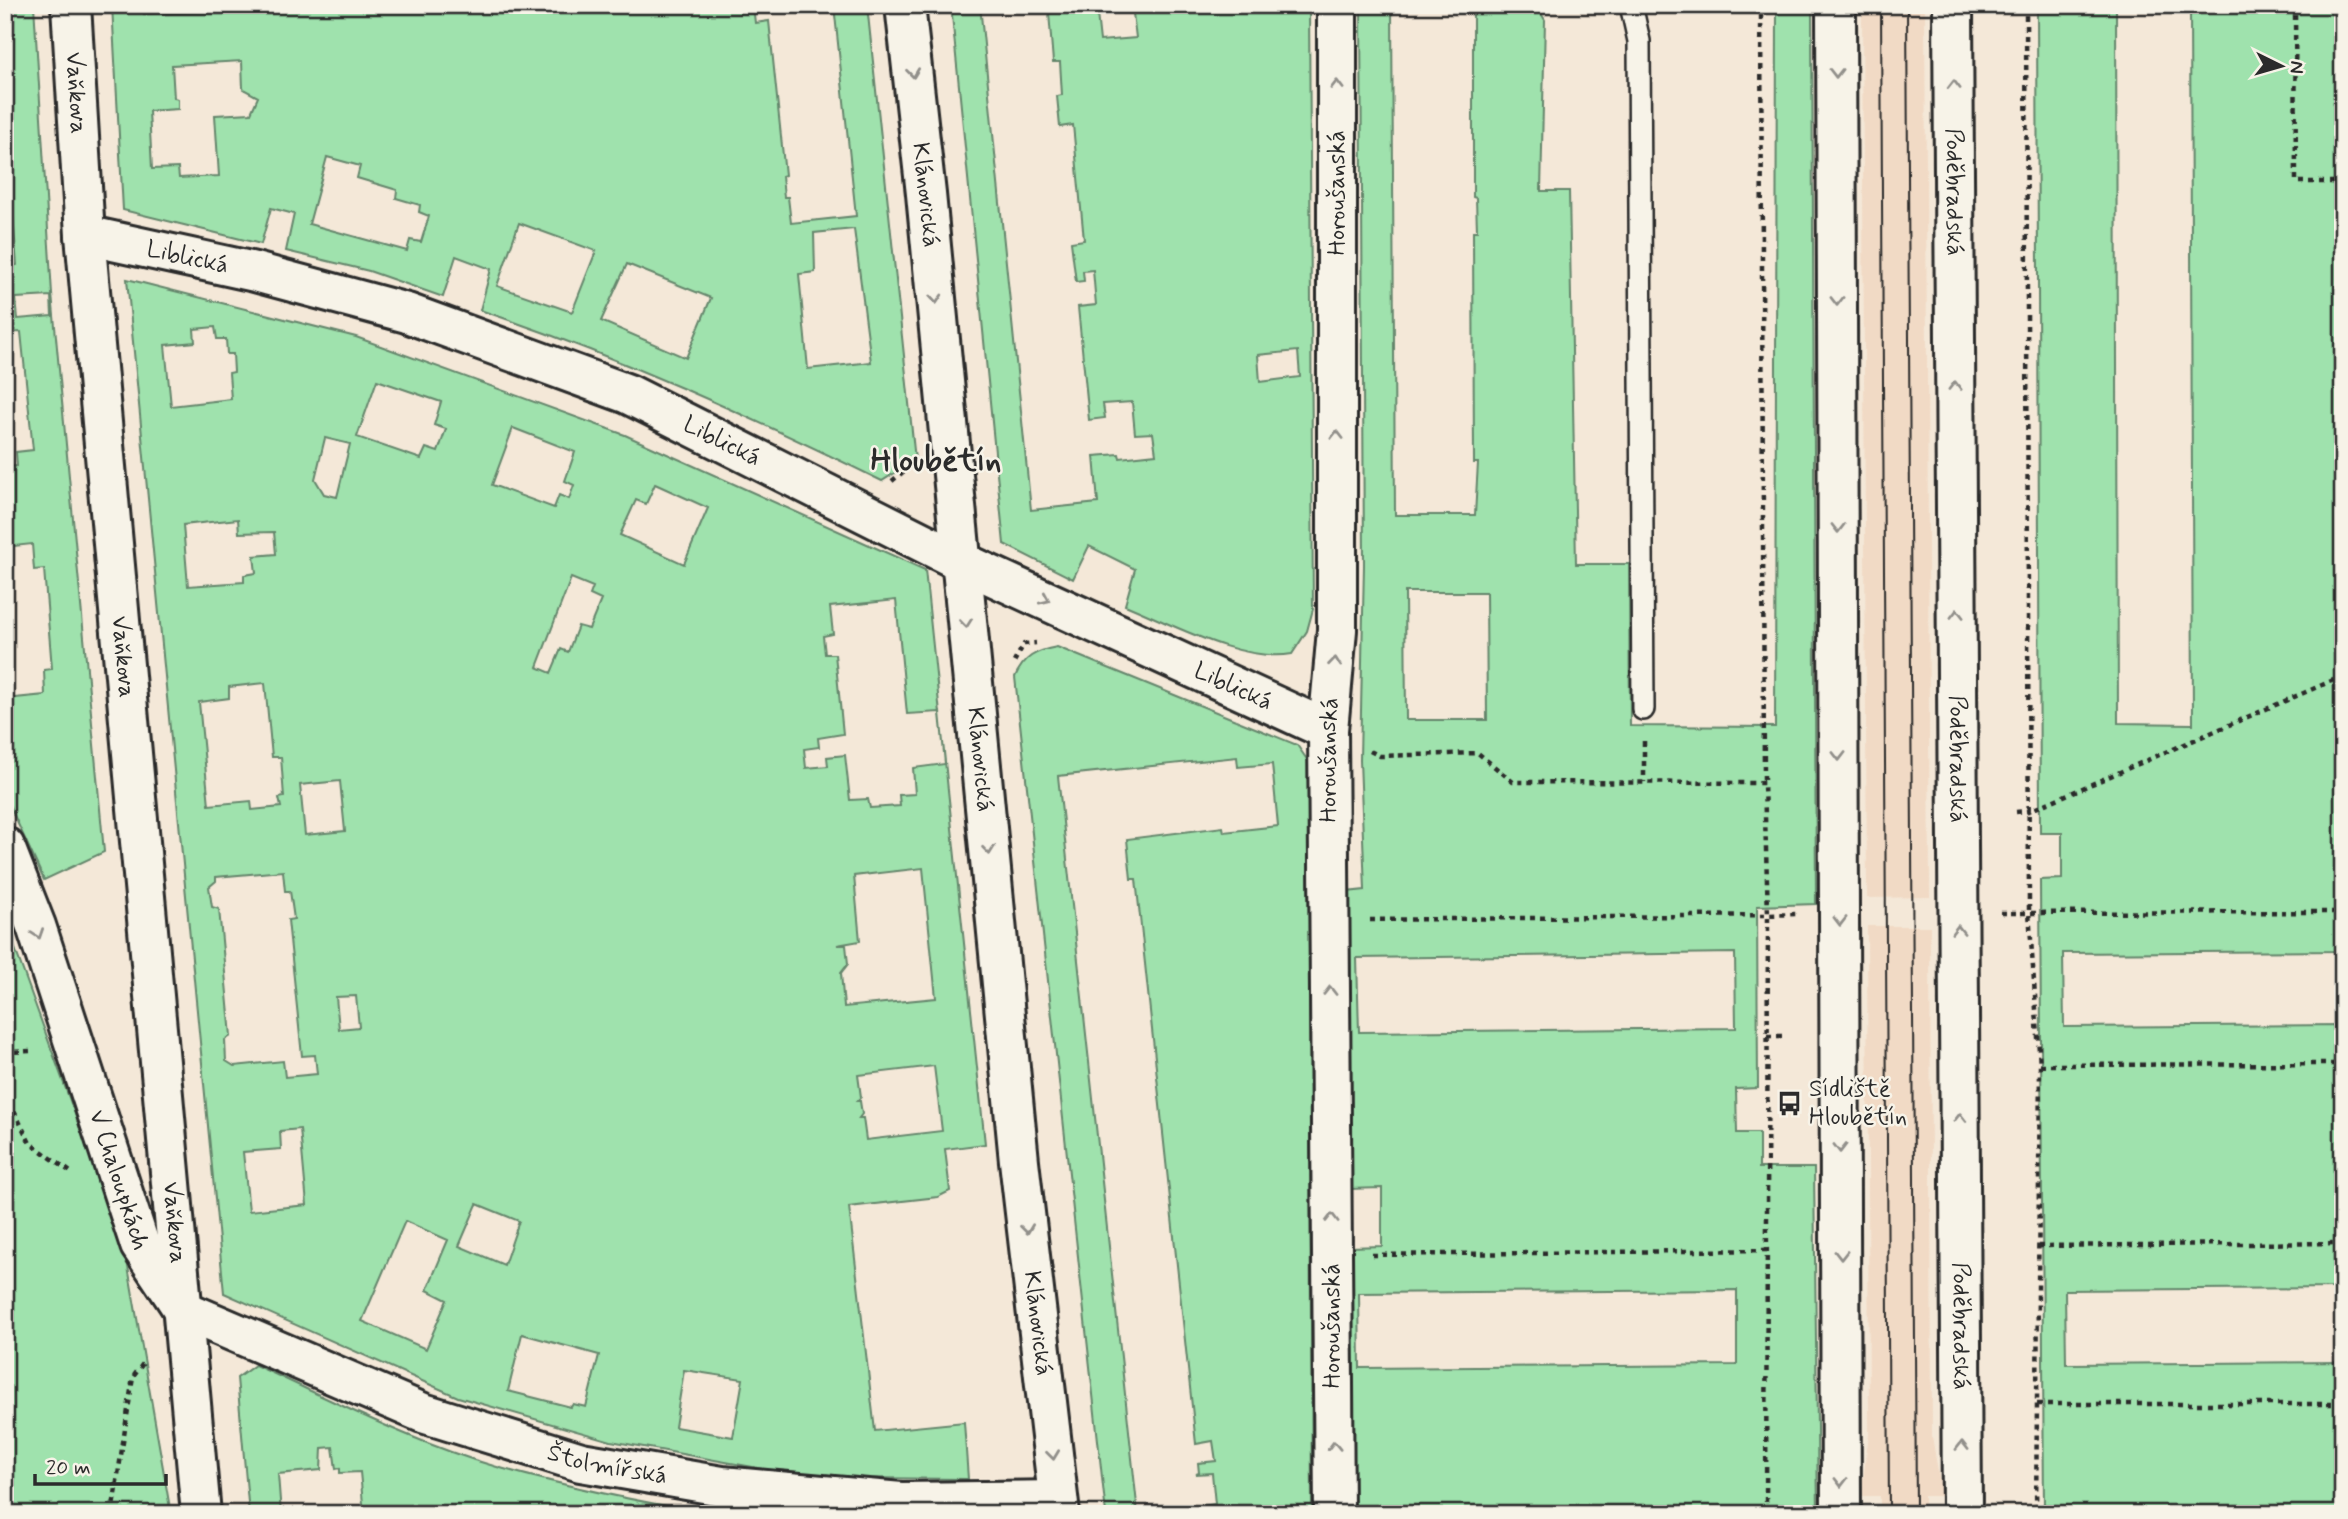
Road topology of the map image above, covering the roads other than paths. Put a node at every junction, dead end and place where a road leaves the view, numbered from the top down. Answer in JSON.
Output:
{"nodes":[{"id":1,"x":71,"y":5,"type":"edge"},
{"id":2,"x":905,"y":5,"type":"edge"},
{"id":3,"x":1337,"y":5,"type":"edge"},
{"id":4,"x":1631,"y":5,"type":"edge"},
{"id":5,"x":1836,"y":5,"type":"edge"},
{"id":6,"x":1953,"y":5,"type":"edge"},
{"id":7,"x":85,"y":235,"type":"junction"},
{"id":8,"x":960,"y":561,"type":"junction"},
{"id":9,"x":1643,"y":709,"type":"road end"},
{"id":10,"x":1328,"y":730,"type":"junction"},
{"id":11,"x":5,"y":847,"type":"edge"},
{"id":12,"x":183,"y":1310,"type":"junction"},
{"id":13,"x":1059,"y":1507,"type":"edge"},
{"id":14,"x":201,"y":1514,"type":"edge"},
{"id":15,"x":1334,"y":1514,"type":"edge"},
{"id":16,"x":1841,"y":1514,"type":"edge"},
{"id":17,"x":1962,"y":1514,"type":"edge"}],
"edges":[{"from":1,"to":7,"type":"street","name":"Vaňkova"},
{"from":2,"to":8,"type":"street","name":"Klánovická","one_way":true},
{"from":10,"to":3,"type":"street","name":"Horoušanská","one_way":true},
{"from":4,"to":9,"type":"lane"},
{"from":5,"to":16,"type":"street","one_way":true},
{"from":17,"to":6,"type":"street","name":"Poděbradská","one_way":true},
{"from":7,"to":8,"type":"street","name":"Liblická"},
{"from":7,"to":12,"type":"street","name":"Vaňkova"},
{"from":8,"to":10,"type":"street","name":"Liblická","one_way":true},
{"from":8,"to":13,"type":"street","name":"Klánovická","one_way":true},
{"from":15,"to":10,"type":"street","name":"Horoušanská","one_way":true},
{"from":11,"to":12,"type":"street","name":"V Chaloupkách","one_way":true},
{"from":12,"to":13,"type":"street","name":"Štolmířská"},
{"from":12,"to":14,"type":"street","name":"V Chaloupkách"}]}
